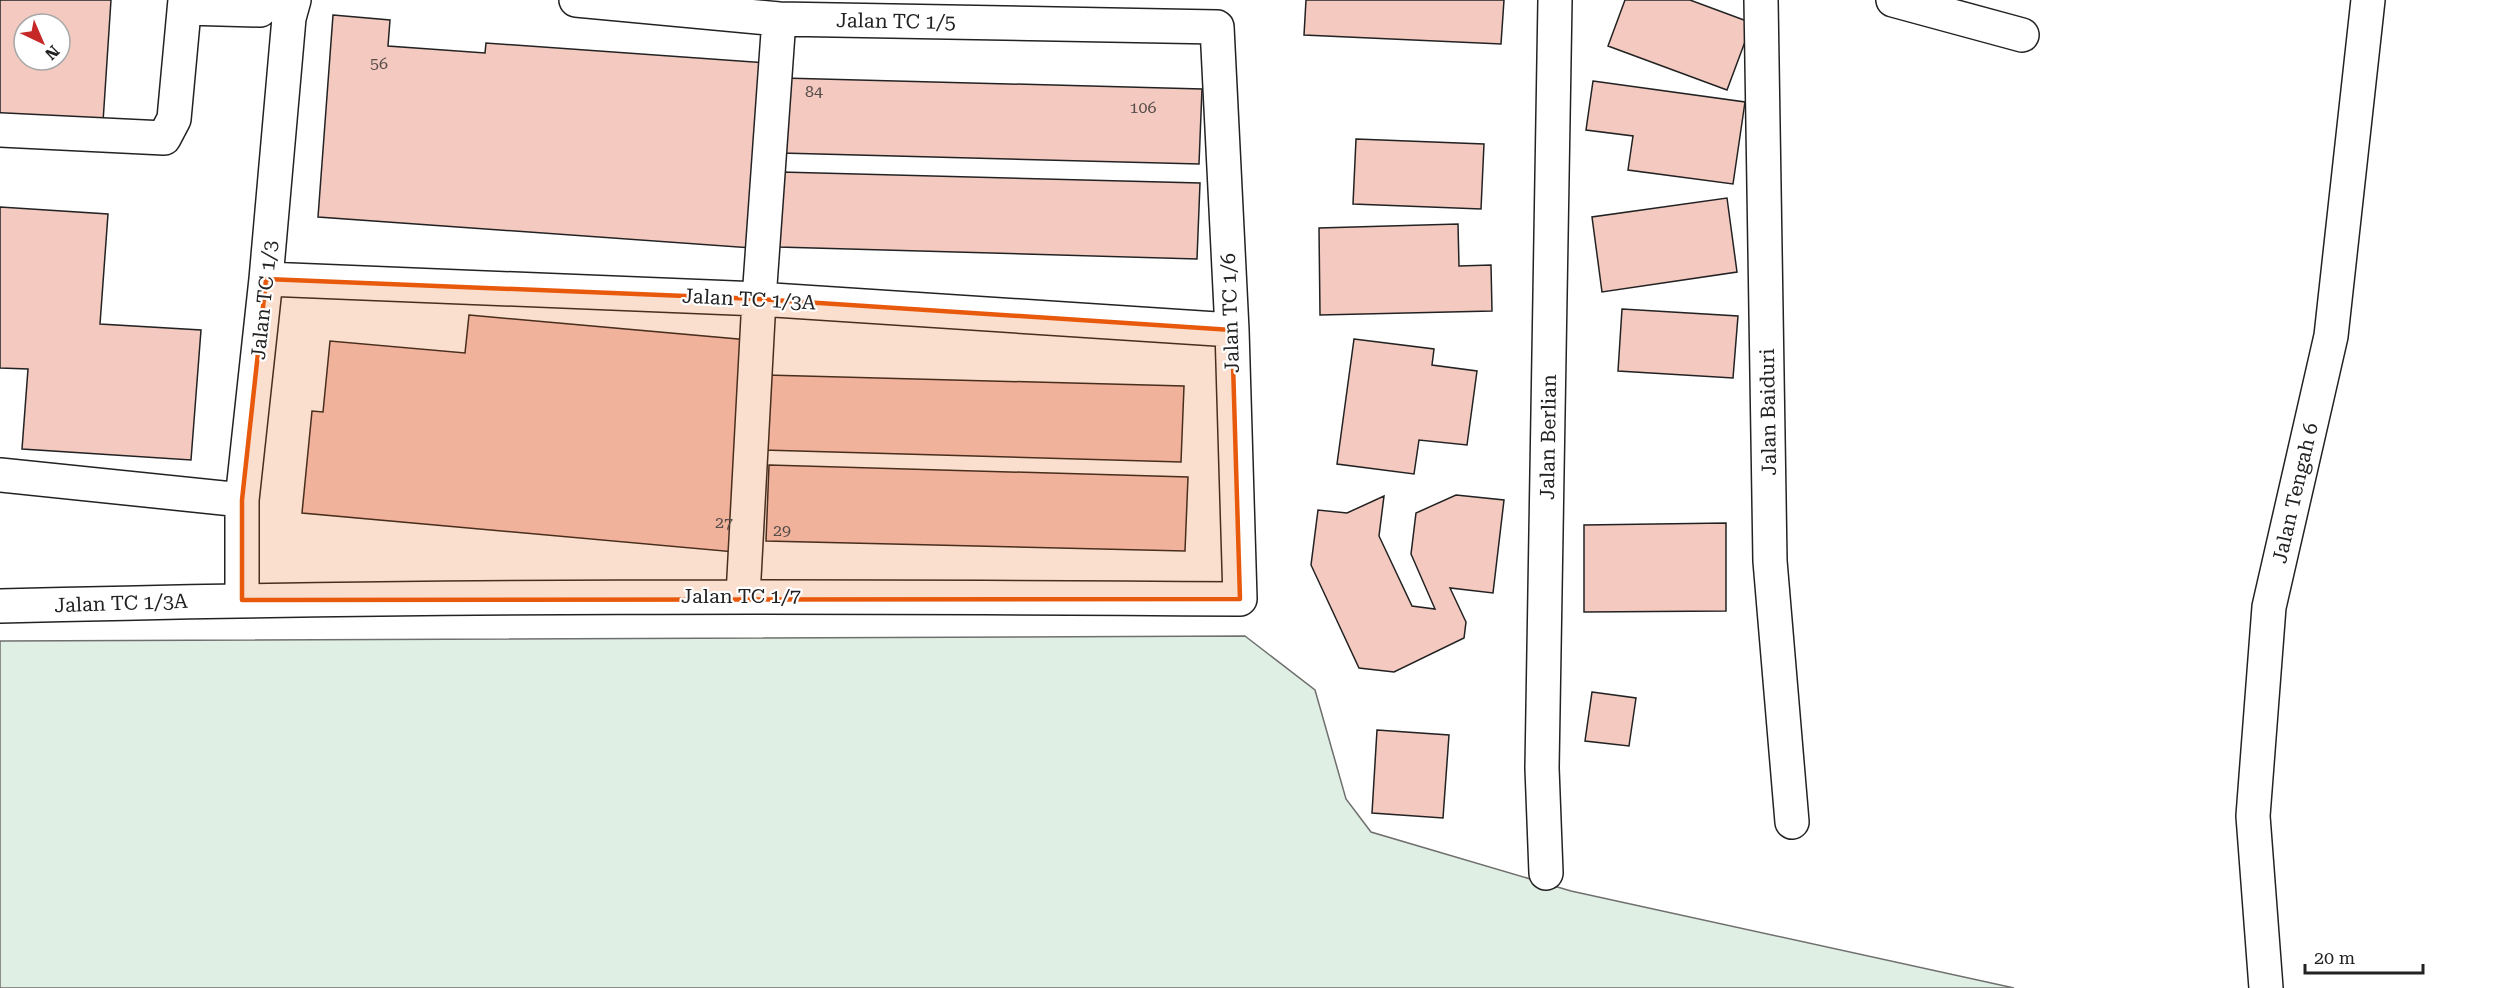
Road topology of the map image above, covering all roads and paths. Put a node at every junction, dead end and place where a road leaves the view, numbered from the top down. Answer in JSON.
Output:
{"nodes":[{"id":1,"x":271,"y":0,"type":"edge"},
{"id":2,"x":294,"y":0,"type":"edge"},
{"id":3,"x":576,"y":0,"type":"edge"},
{"id":4,"x":1555,"y":0,"type":"edge"},
{"id":5,"x":1761,"y":0,"type":"edge"},
{"id":6,"x":1893,"y":0,"type":"edge"},
{"id":7,"x":2368,"y":0,"type":"edge"},
{"id":8,"x":185,"y":4,"type":"edge"},
{"id":9,"x":779,"y":19,"type":"junction"},
{"id":10,"x":1217,"y":27,"type":"joint"},
{"id":11,"x":2022,"y":34,"type":"dead end"},
{"id":12,"x":0,"y":130,"type":"edge"},
{"id":13,"x":266,"y":279,"type":"junction"},
{"id":14,"x":759,"y":299,"type":"junction"},
{"id":15,"x":1232,"y":330,"type":"junction"},
{"id":16,"x":0,"y":475,"type":"edge"},
{"id":17,"x":242,"y":500,"type":"junction"},
{"id":18,"x":743,"y":596,"type":"junction"},
{"id":19,"x":1240,"y":599,"type":"joint"},
{"id":20,"x":242,"y":600,"type":"junction"},
{"id":21,"x":0,"y":606,"type":"edge"},
{"id":22,"x":1792,"y":822,"type":"dead end"},
{"id":23,"x":1546,"y":873,"type":"dead end"},
{"id":24,"x":2266,"y":988,"type":"edge"}],
"edges":[{"from":1,"to":8,"type":"street"},
{"from":2,"to":13,"type":"street","name":"Jalan TC 1/3"},
{"from":3,"to":9,"type":"street","name":"Jalan TC 1/5"},
{"from":4,"to":23,"type":"street","name":"Jalan Berlian"},
{"from":5,"to":22,"type":"street","name":"Jalan Baiduri"},
{"from":6,"to":11,"type":"street"},
{"from":7,"to":24,"type":"street","name":"Jalan Tengah 6"},
{"from":8,"to":12,"type":"street"},
{"from":9,"to":10,"type":"street","name":"Jalan TC 1/5"},
{"from":9,"to":14,"type":"street"},
{"from":10,"to":15,"type":"street","name":"Jalan TC 1/6"},
{"from":13,"to":14,"type":"street","name":"Jalan TC 1/3A"},
{"from":13,"to":17,"type":"street","name":"Jalan TC 1/3"},
{"from":14,"to":15,"type":"street","name":"Jalan TC 1/3A"},
{"from":14,"to":18,"type":"street"},
{"from":15,"to":19,"type":"street","name":"Jalan TC 1/6"},
{"from":16,"to":17,"type":"street"},
{"from":17,"to":20,"type":"street","name":"Jalan TC 1/3"},
{"from":18,"to":19,"type":"street","name":"Jalan TC 1/7"},
{"from":18,"to":20,"type":"street","name":"Jalan TC 1/7"},
{"from":20,"to":21,"type":"street","name":"Jalan TC 1/3A"}]}
